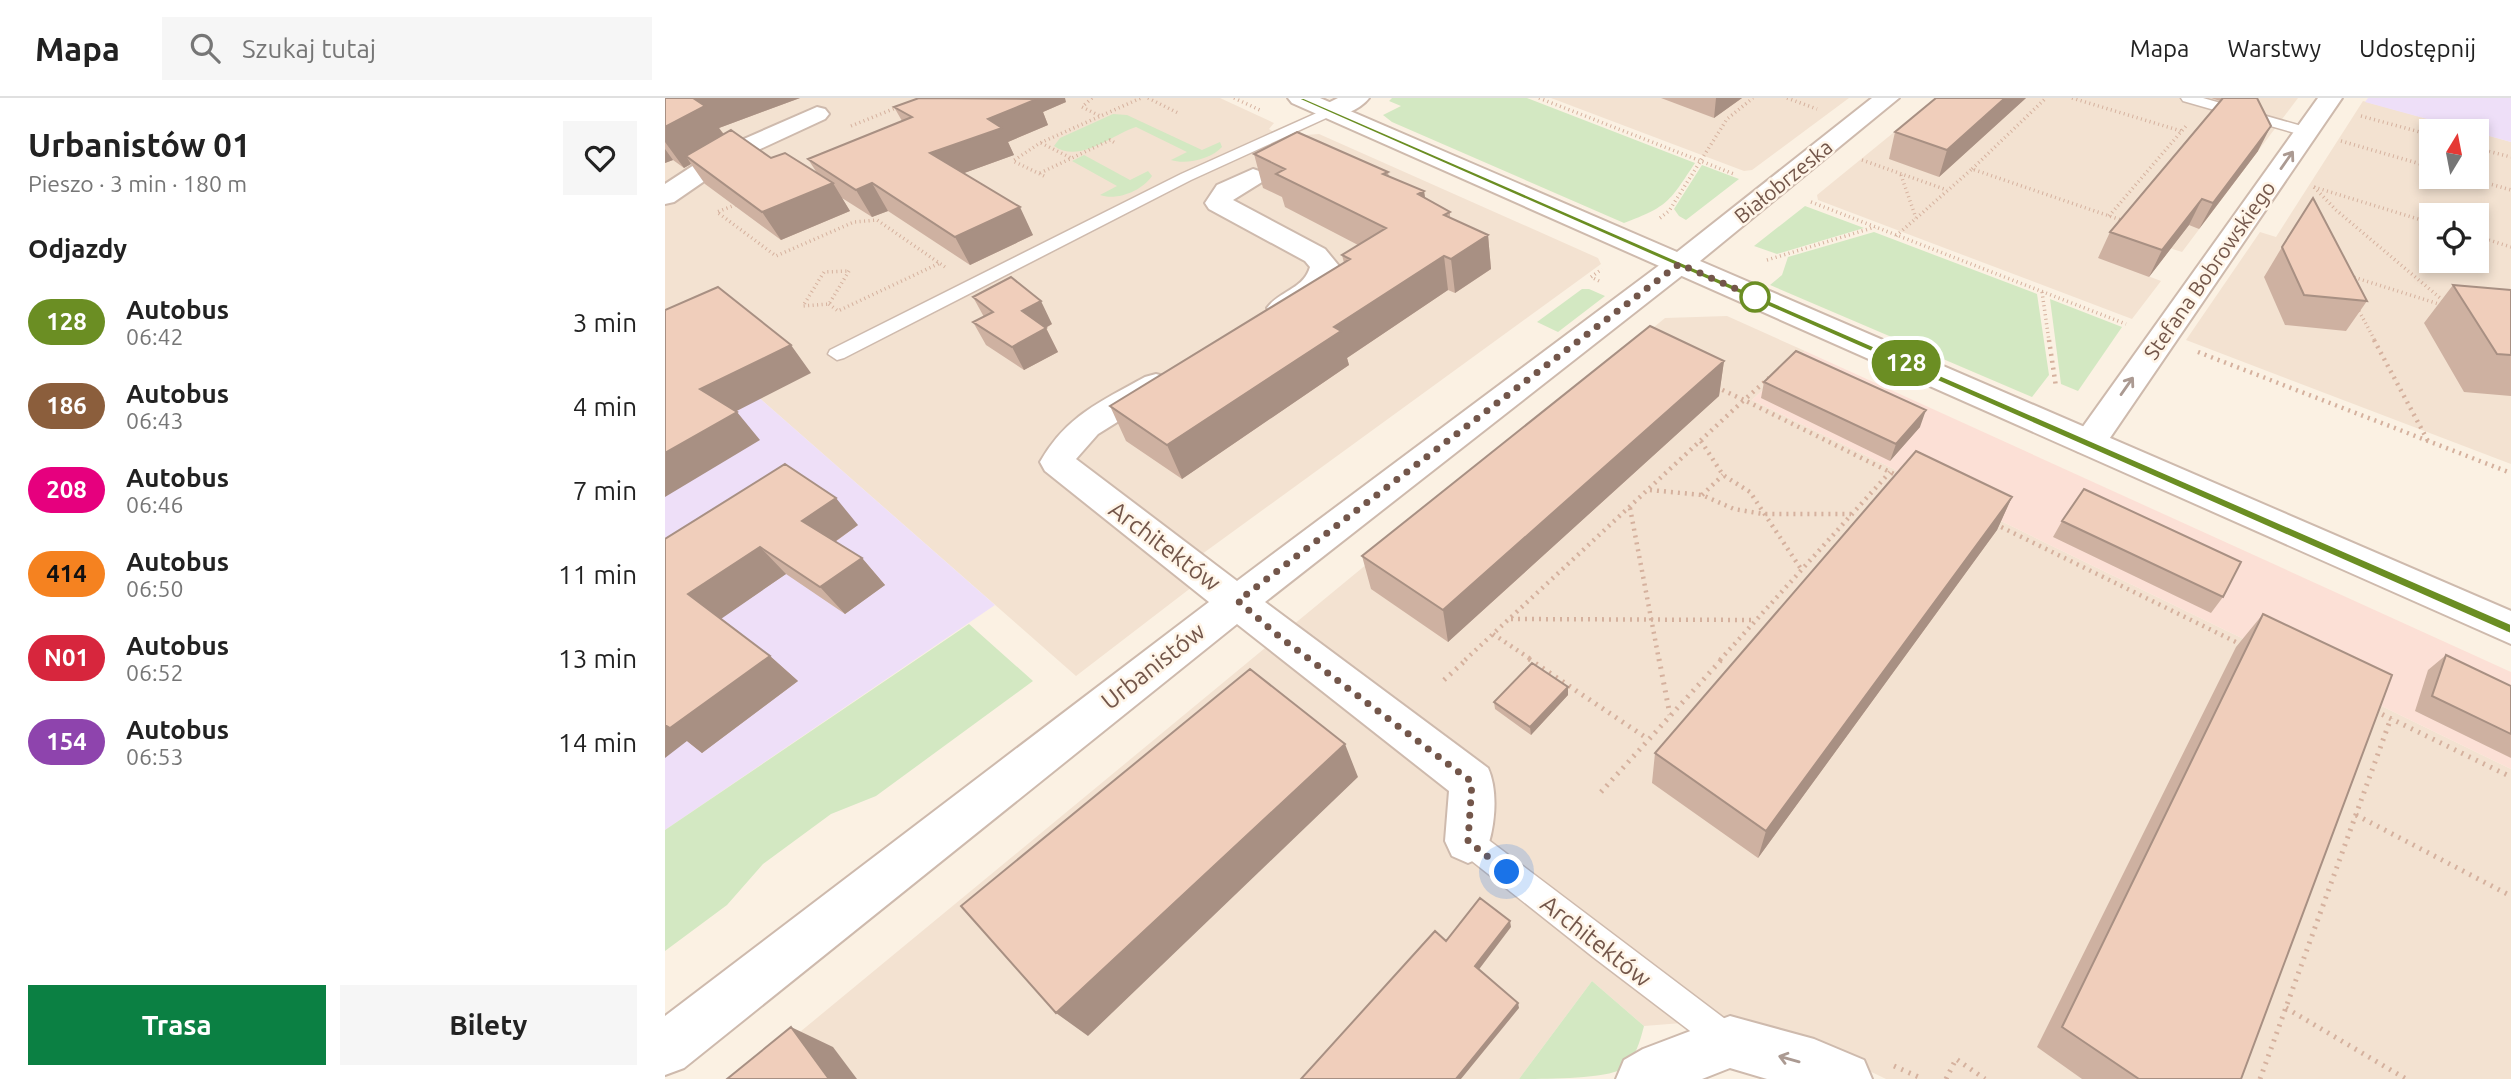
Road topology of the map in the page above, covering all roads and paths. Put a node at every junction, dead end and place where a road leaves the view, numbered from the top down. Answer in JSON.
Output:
{"nodes":[{"id":1,"x":1092,"y":98,"type":"edge"},
{"id":2,"x":1141,"y":98,"type":"edge"},
{"id":3,"x":1148,"y":98,"type":"edge"},
{"id":4,"x":1300,"y":98,"type":"edge"},
{"id":5,"x":1356,"y":98,"type":"edge"},
{"id":6,"x":1539,"y":98,"type":"edge"},
{"id":7,"x":1753,"y":98,"type":"edge"},
{"id":8,"x":1785,"y":98,"type":"edge"},
{"id":9,"x":1887,"y":98,"type":"edge"},
{"id":10,"x":2046,"y":98,"type":"edge"},
{"id":11,"x":2073,"y":98,"type":"edge"},
{"id":12,"x":2188,"y":98,"type":"edge"},
{"id":13,"x":2327,"y":102,"type":"edge"},
{"id":14,"x":2206,"y":103,"type":"junction"},
{"id":15,"x":898,"y":107,"type":"edge"},
{"id":16,"x":1820,"y":110,"type":"dead end"},
{"id":17,"x":1330,"y":111,"type":"junction"},
{"id":18,"x":1178,"y":113,"type":"dead end"},
{"id":19,"x":817,"y":114,"type":"dead end"},
{"id":20,"x":1100,"y":116,"type":"junction"},
{"id":21,"x":839,"y":130,"type":"dead end"},
{"id":22,"x":2181,"y":131,"type":"junction"},
{"id":23,"x":2419,"y":131,"type":"edge"},
{"id":24,"x":2307,"y":132,"type":"junction"},
{"id":25,"x":1040,"y":143,"type":"junction"},
{"id":26,"x":1115,"y":143,"type":"dead end"},
{"id":27,"x":2489,"y":152,"type":"edge"},
{"id":28,"x":1072,"y":158,"type":"junction"},
{"id":29,"x":1857,"y":158,"type":"dead end"},
{"id":30,"x":2511,"y":158,"type":"edge"},
{"id":31,"x":1699,"y":161,"type":"junction"},
{"id":32,"x":2419,"y":164,"type":"edge"},
{"id":33,"x":1972,"y":169,"type":"junction"},
{"id":34,"x":1039,"y":174,"type":"junction"},
{"id":35,"x":1900,"y":174,"type":"junction"},
{"id":36,"x":1735,"y":175,"type":"dead end"},
{"id":37,"x":1044,"y":176,"type":"dead end"},
{"id":38,"x":1253,"y":177,"type":"edge"},
{"id":39,"x":2489,"y":184,"type":"edge"},
{"id":40,"x":1947,"y":190,"type":"junction"},
{"id":41,"x":2511,"y":190,"type":"edge"},
{"id":42,"x":665,"y":196,"type":"edge"},
{"id":43,"x":1806,"y":200,"type":"dead end"},
{"id":44,"x":743,"y":201,"type":"edge"},
{"id":45,"x":2109,"y":216,"type":"junction"},
{"id":46,"x":1916,"y":218,"type":"junction"},
{"id":47,"x":2419,"y":219,"type":"edge"},
{"id":48,"x":1654,"y":223,"type":"dead end"},
{"id":49,"x":2133,"y":225,"type":"edge"},
{"id":50,"x":1875,"y":227,"type":"junction"},
{"id":51,"x":1896,"y":236,"type":"junction"},
{"id":52,"x":2489,"y":240,"type":"edge"},
{"id":53,"x":2511,"y":247,"type":"edge"},
{"id":54,"x":1767,"y":260,"type":"dead end"},
{"id":55,"x":940,"y":262,"type":"junction"},
{"id":56,"x":1608,"y":264,"type":"dead end"},
{"id":57,"x":1679,"y":264,"type":"junction"},
{"id":58,"x":2338,"y":272,"type":"edge"},
{"id":59,"x":989,"y":277,"type":"junction"},
{"id":60,"x":1602,"y":282,"type":"dead end"},
{"id":61,"x":2351,"y":296,"type":"edge"},
{"id":62,"x":829,"y":304,"type":"junction"},
{"id":63,"x":1252,"y":326,"type":"edge"},
{"id":64,"x":2132,"y":327,"type":"dead end"},
{"id":65,"x":2197,"y":351,"type":"dead end"},
{"id":66,"x":837,"y":354,"type":"dead end"},
{"id":67,"x":1181,"y":369,"type":"edge"},
{"id":68,"x":1774,"y":374,"type":"edge"},
{"id":69,"x":1708,"y":383,"type":"edge"},
{"id":70,"x":1744,"y":400,"type":"junction"},
{"id":71,"x":2428,"y":440,"type":"junction"},
{"id":72,"x":1701,"y":441,"type":"junction"},
{"id":73,"x":2088,"y":443,"type":"junction"},
{"id":74,"x":1890,"y":472,"type":"junction"},
{"id":75,"x":2511,"y":473,"type":"edge"},
{"id":76,"x":1723,"y":475,"type":"junction"},
{"id":77,"x":1902,"y":478,"type":"edge"},
{"id":78,"x":1649,"y":490,"type":"junction"},
{"id":79,"x":1702,"y":495,"type":"junction"},
{"id":80,"x":1630,"y":507,"type":"junction"},
{"id":81,"x":1763,"y":514,"type":"junction"},
{"id":82,"x":1851,"y":514,"type":"junction"},
{"id":83,"x":1990,"y":521,"type":"edge"},
{"id":84,"x":1801,"y":569,"type":"junction"},
{"id":85,"x":1238,"y":601,"type":"junction"},
{"id":86,"x":1510,"y":619,"type":"junction"},
{"id":87,"x":1652,"y":620,"type":"junction"},
{"id":88,"x":1756,"y":620,"type":"junction"},
{"id":89,"x":2511,"y":628,"type":"edge"},
{"id":90,"x":1493,"y":634,"type":"junction"},
{"id":91,"x":2253,"y":651,"type":"edge"},
{"id":92,"x":1444,"y":680,"type":"dead end"},
{"id":93,"x":2366,"y":706,"type":"edge"},
{"id":94,"x":1670,"y":715,"type":"junction"},
{"id":95,"x":2391,"y":718,"type":"junction"},
{"id":96,"x":1648,"y":739,"type":"junction"},
{"id":97,"x":2511,"y":777,"type":"edge"},
{"id":98,"x":1601,"y":792,"type":"dead end"},
{"id":99,"x":2356,"y":815,"type":"junction"},
{"id":100,"x":1468,"y":841,"type":"joint"},
{"id":101,"x":2511,"y":897,"type":"edge"},
{"id":102,"x":2285,"y":1008,"type":"junction"},
{"id":103,"x":1730,"y":1042,"type":"junction"},
{"id":104,"x":665,"y":1049,"type":"edge"},
{"id":105,"x":1643,"y":1079,"type":"edge"},
{"id":106,"x":1845,"y":1079,"type":"edge"},
{"id":107,"x":1946,"y":1079,"type":"edge"},
{"id":108,"x":1985,"y":1079,"type":"edge"},
{"id":109,"x":2260,"y":1079,"type":"edge"},
{"id":110,"x":2406,"y":1079,"type":"edge"}],
"edges":[{"from":1,"to":20,"type":"path"},
{"from":2,"to":20,"type":"path"},
{"from":3,"to":18,"type":"path"},
{"from":4,"to":17,"type":"street"},
{"from":5,"to":17,"type":"street"},
{"from":6,"to":31,"type":"path"},
{"from":7,"to":31,"type":"path"},
{"from":8,"to":16,"type":"path"},
{"from":9,"to":57,"type":"street","name":"Białobrzeska"},
{"from":10,"to":33,"type":"path"},
{"from":11,"to":22,"type":"path"},
{"from":12,"to":14,"type":"lane"},
{"from":13,"to":23,"type":"path"},
{"from":13,"to":24,"type":"street","name":"Stefana Bobrowskiego"},
{"from":14,"to":22,"type":"path"},
{"from":14,"to":24,"type":"lane"},
{"from":15,"to":21,"type":"path"},
{"from":17,"to":57,"type":"street"},
{"from":17,"to":59,"type":"lane"},
{"from":19,"to":42,"type":"street"},
{"from":20,"to":25,"type":"path"},
{"from":22,"to":45,"type":"path"},
{"from":24,"to":32,"type":"path"},
{"from":73,"to":24,"type":"street","name":"Stefana Bobrowskiego","one_way":true},
{"from":25,"to":28,"type":"path"},
{"from":25,"to":34,"type":"path"},
{"from":26,"to":28,"type":"path"},
{"from":27,"to":30,"type":"path"},
{"from":28,"to":34,"type":"path"},
{"from":29,"to":35,"type":"path"},
{"from":31,"to":36,"type":"path"},
{"from":31,"to":48,"type":"path"},
{"from":33,"to":40,"type":"path"},
{"from":33,"to":45,"type":"path"},
{"from":34,"to":37,"type":"path"},
{"from":35,"to":40,"type":"path"},
{"from":35,"to":46,"type":"path"},
{"from":38,"to":63,"type":"street"},
{"from":39,"to":41,"type":"path"},
{"from":40,"to":46,"type":"path"},
{"from":43,"to":50,"type":"path"},
{"from":44,"to":55,"type":"path"},
{"from":45,"to":49,"type":"path"},
{"from":46,"to":51,"type":"path"},
{"from":47,"to":58,"type":"path"},
{"from":50,"to":51,"type":"path"},
{"from":50,"to":54,"type":"path"},
{"from":51,"to":64,"type":"path"},
{"from":52,"to":53,"type":"path"},
{"from":55,"to":59,"type":"path"},
{"from":55,"to":62,"type":"path"},
{"from":56,"to":60,"type":"path"},
{"from":57,"to":73,"type":"street"},
{"from":57,"to":85,"type":"street","name":"Urbanistów"},
{"from":59,"to":66,"type":"lane"},
{"from":61,"to":71,"type":"path"},
{"from":62,"to":62,"type":"path"},
{"from":65,"to":71,"type":"path"},
{"from":67,"to":85,"type":"street","name":"Architektów"},
{"from":68,"to":70,"type":"path"},
{"from":69,"to":70,"type":"path"},
{"from":70,"to":72,"type":"path"},
{"from":70,"to":74,"type":"path"},
{"from":71,"to":75,"type":"path"},
{"from":72,"to":76,"type":"path"},
{"from":72,"to":78,"type":"path"},
{"from":73,"to":89,"type":"street"},
{"from":74,"to":77,"type":"path"},
{"from":74,"to":82,"type":"path"},
{"from":76,"to":79,"type":"path"},
{"from":76,"to":81,"type":"path"},
{"from":78,"to":79,"type":"path"},
{"from":78,"to":80,"type":"path"},
{"from":79,"to":81,"type":"path"},
{"from":80,"to":86,"type":"path"},
{"from":80,"to":87,"type":"path"},
{"from":81,"to":82,"type":"path"},
{"from":81,"to":84,"type":"path"},
{"from":82,"to":84,"type":"path"},
{"from":83,"to":91,"type":"path"},
{"from":84,"to":88,"type":"path"},
{"from":85,"to":100,"type":"street","name":"Architektów"},
{"from":85,"to":104,"type":"street","name":"Urbanistów"},
{"from":86,"to":87,"type":"path"},
{"from":86,"to":90,"type":"path"},
{"from":87,"to":88,"type":"path"},
{"from":87,"to":94,"type":"path"},
{"from":88,"to":94,"type":"path"},
{"from":90,"to":92,"type":"path"},
{"from":90,"to":96,"type":"path"},
{"from":93,"to":95,"type":"path"},
{"from":94,"to":96,"type":"path"},
{"from":95,"to":97,"type":"path"},
{"from":95,"to":99,"type":"path"},
{"from":96,"to":98,"type":"path"},
{"from":99,"to":101,"type":"path"},
{"from":99,"to":102,"type":"path"},
{"from":100,"to":103,"type":"lane","name":"Architektów"},
{"from":102,"to":109,"type":"path"},
{"from":102,"to":110,"type":"path"},
{"from":103,"to":105,"type":"street"},
{"from":106,"to":103,"type":"street","name":"Architektów","one_way":true},
{"from":107,"to":108,"type":"path"}]}
